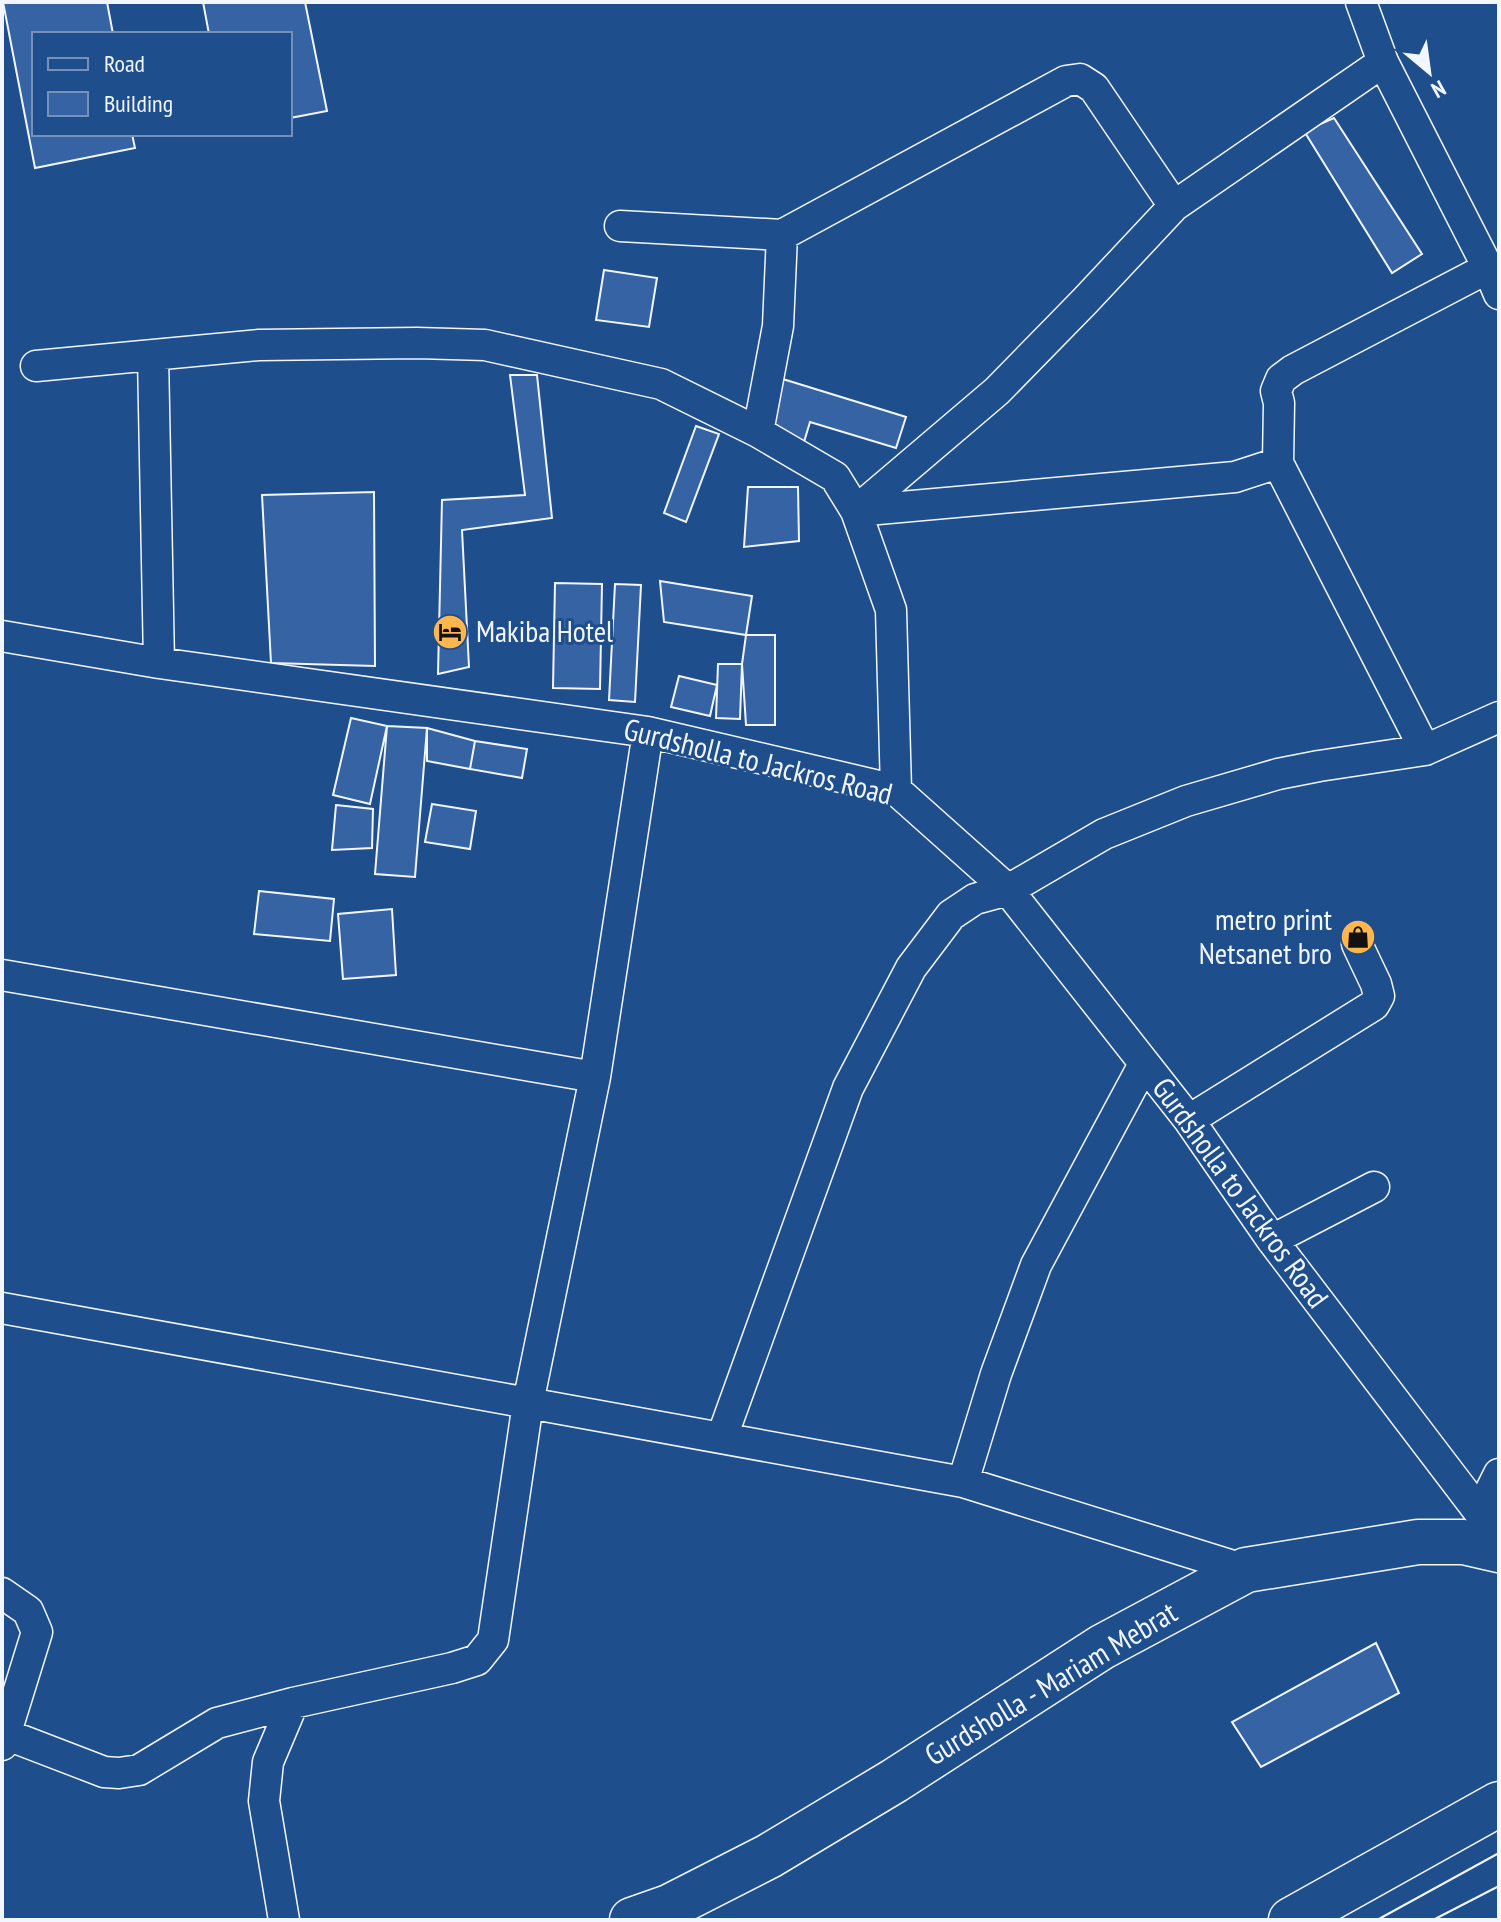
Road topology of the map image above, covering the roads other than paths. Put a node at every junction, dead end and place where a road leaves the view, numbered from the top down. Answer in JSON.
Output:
{"nodes":[{"id":1,"x":1361,"y":2,"type":"edge"},
{"id":2,"x":1383,"y":62,"type":"junction"},
{"id":3,"x":1174,"y":206,"type":"junction"},
{"id":4,"x":620,"y":226,"type":"dead end"},
{"id":5,"x":782,"y":235,"type":"junction"},
{"id":6,"x":1494,"y":281,"type":"edge"},
{"id":7,"x":153,"y":356,"type":"junction"},
{"id":8,"x":36,"y":366,"type":"dead end"},
{"id":9,"x":758,"y":432,"type":"junction"},
{"id":10,"x":1278,"y":463,"type":"junction"},
{"id":11,"x":856,"y":511,"type":"junction"},
{"id":12,"x":2,"y":636,"type":"edge"},
{"id":13,"x":159,"y":663,"type":"junction"},
{"id":14,"x":1499,"y":717,"type":"edge"},
{"id":15,"x":648,"y":732,"type":"junction"},
{"id":16,"x":1425,"y":750,"type":"junction"},
{"id":17,"x":896,"y":790,"type":"junction"},
{"id":18,"x":1008,"y":890,"type":"junction"},
{"id":19,"x":1357,"y":944,"type":"dead end"},
{"id":20,"x":2,"y":975,"type":"edge"},
{"id":21,"x":1144,"y":1064,"type":"junction"},
{"id":22,"x":595,"y":1077,"type":"junction"},
{"id":23,"x":1189,"y":1120,"type":"junction"},
{"id":24,"x":1374,"y":1187,"type":"dead end"},
{"id":25,"x":1272,"y":1240,"type":"junction"},
{"id":26,"x":2,"y":1308,"type":"edge"},
{"id":27,"x":528,"y":1403,"type":"junction"},
{"id":28,"x":722,"y":1437,"type":"junction"},
{"id":29,"x":1499,"y":1474,"type":"edge"},
{"id":30,"x":963,"y":1482,"type":"junction"},
{"id":31,"x":1490,"y":1531,"type":"edge"},
{"id":32,"x":1499,"y":1538,"type":"edge"},
{"id":33,"x":1246,"y":1570,"type":"junction"},
{"id":34,"x":2,"y":1593,"type":"edge"},
{"id":35,"x":293,"y":1703,"type":"junction"},
{"id":36,"x":4,"y":1739,"type":"edge"},
{"id":37,"x":1499,"y":1804,"type":"edge"},
{"id":38,"x":284,"y":1920,"type":"edge"},
{"id":39,"x":632,"y":1920,"type":"edge"},
{"id":40,"x":1291,"y":1920,"type":"edge"}],
"edges":[{"from":1,"to":2,"type":"street"},
{"from":2,"to":3,"type":"street"},
{"from":2,"to":6,"type":"street"},
{"from":3,"to":5,"type":"street"},
{"from":3,"to":11,"type":"street"},
{"from":4,"to":5,"type":"street"},
{"from":5,"to":9,"type":"street"},
{"from":6,"to":10,"type":"street"},
{"from":7,"to":8,"type":"street"},
{"from":7,"to":9,"type":"street"},
{"from":7,"to":13,"type":"street"},
{"from":9,"to":11,"type":"street"},
{"from":10,"to":11,"type":"street"},
{"from":10,"to":16,"type":"street"},
{"from":11,"to":17,"type":"street"},
{"from":12,"to":13,"type":"street","name":"Gurdsholla to Jackros Road"},
{"from":13,"to":15,"type":"street","name":"Gurdsholla to Jackros Road"},
{"from":14,"to":16,"type":"street"},
{"from":15,"to":17,"type":"street","name":"Gurdsholla to Jackros Road"},
{"from":15,"to":22,"type":"street"},
{"from":16,"to":18,"type":"street"},
{"from":17,"to":18,"type":"street","name":"Gurdsholla to Jackros Road"},
{"from":18,"to":21,"type":"street","name":"Gurdsholla to Jackros Road"},
{"from":18,"to":28,"type":"street"},
{"from":19,"to":23,"type":"street"},
{"from":20,"to":22,"type":"street"},
{"from":21,"to":23,"type":"street","name":"Gurdsholla to Jackros Road"},
{"from":21,"to":30,"type":"street"},
{"from":22,"to":27,"type":"street"},
{"from":23,"to":25,"type":"street","name":"Gurdsholla to Jackros Road"},
{"from":24,"to":25,"type":"street"},
{"from":25,"to":31,"type":"street","name":"Gurdsholla to Jackros Road"},
{"from":26,"to":27,"type":"street"},
{"from":27,"to":28,"type":"street"},
{"from":27,"to":35,"type":"street"},
{"from":28,"to":30,"type":"street"},
{"from":29,"to":31,"type":"street"},
{"from":30,"to":33,"type":"street"},
{"from":31,"to":32,"type":"street","name":"Gurdsholla to Jackros Road"},
{"from":31,"to":33,"type":"main road","name":"Gurdsholla - Mariam Mebrat"},
{"from":33,"to":39,"type":"main road","name":"Gurdsholla - Mariam Mebrat"},
{"from":34,"to":36,"type":"street"},
{"from":35,"to":36,"type":"street"},
{"from":35,"to":38,"type":"street"},
{"from":37,"to":40,"type":"main road"}]}
